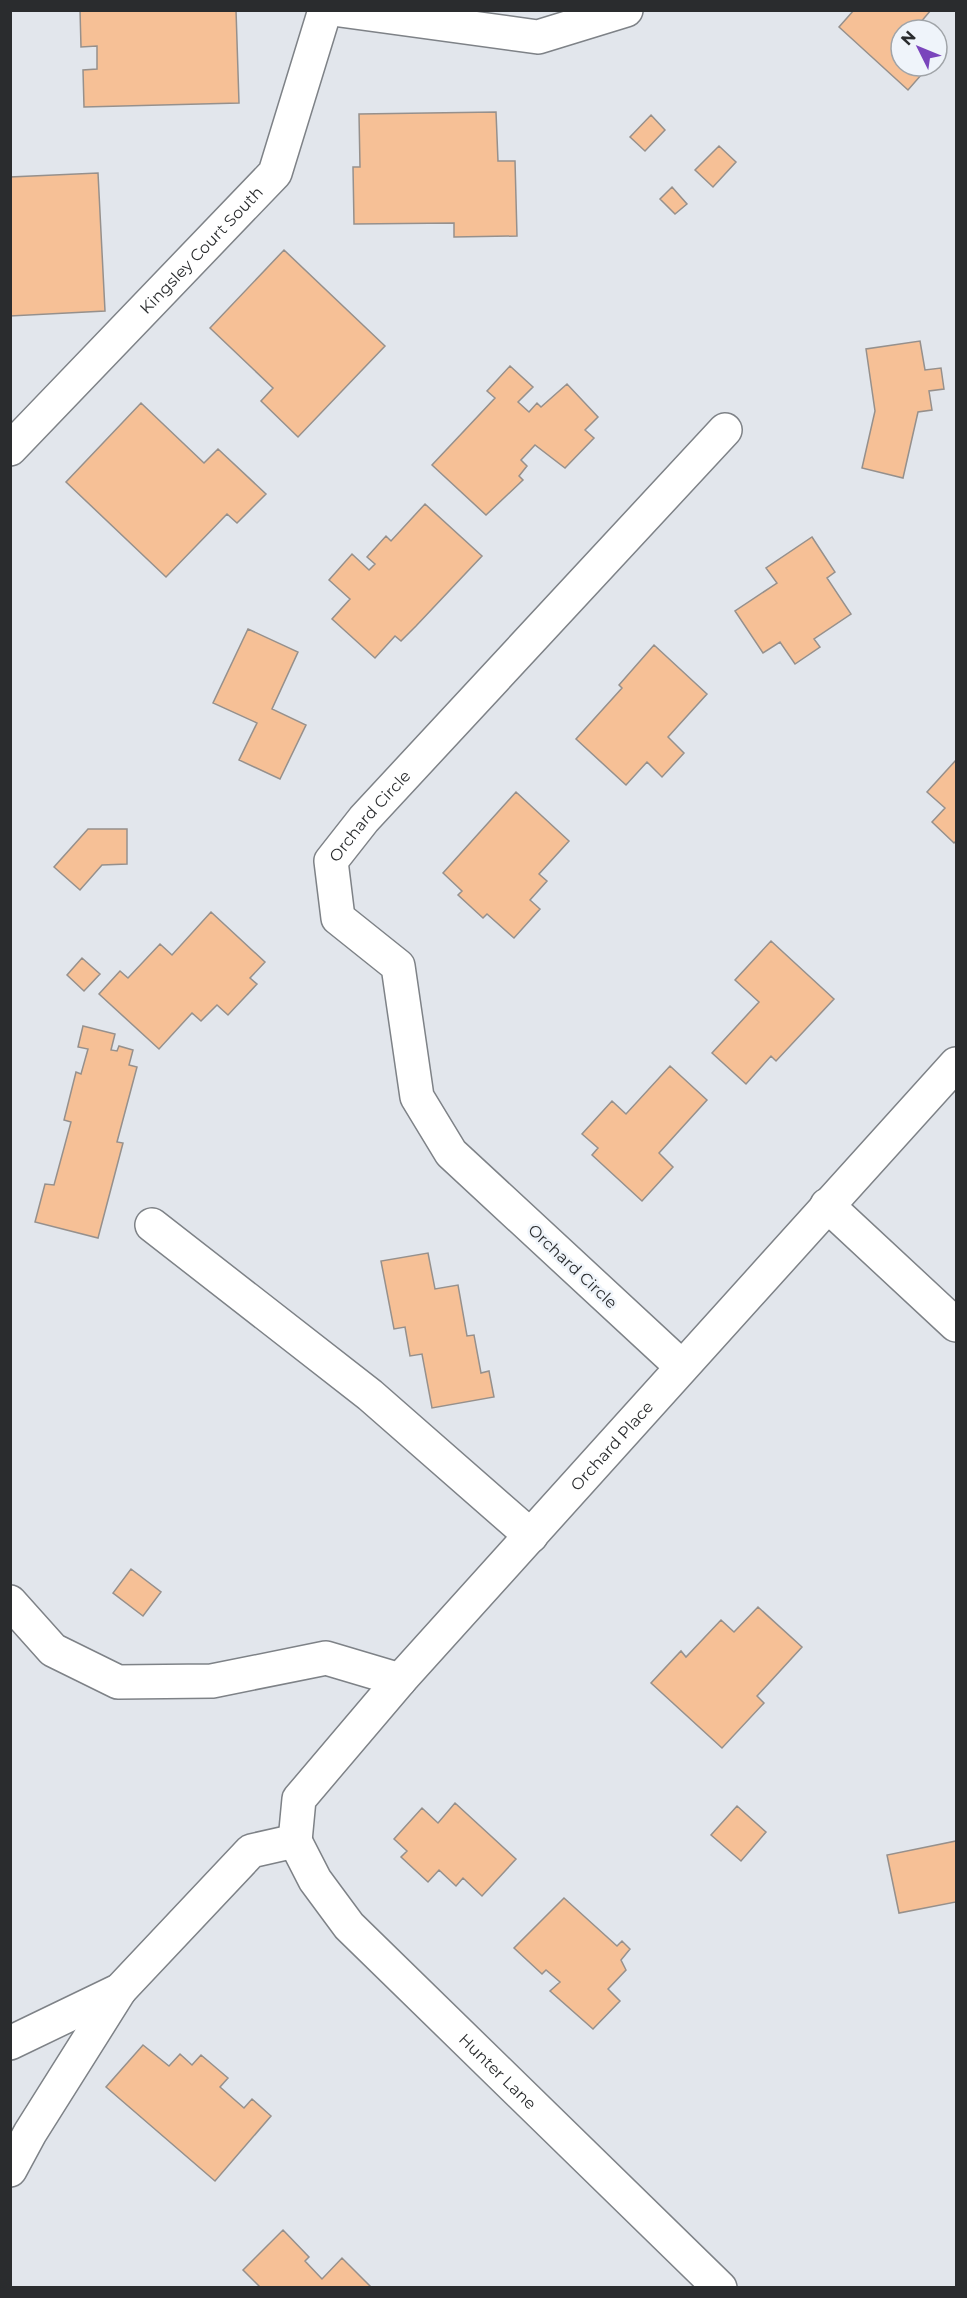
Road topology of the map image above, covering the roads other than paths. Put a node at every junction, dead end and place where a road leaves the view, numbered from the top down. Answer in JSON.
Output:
{"nodes":[{"id":1,"x":325,"y":10,"type":"edge"},
{"id":2,"x":340,"y":10,"type":"edge"},
{"id":3,"x":626,"y":10,"type":"edge"},
{"id":4,"x":725,"y":430,"type":"dead end"},
{"id":5,"x":10,"y":449,"type":"edge"},
{"id":6,"x":957,"y":1064,"type":"edge"},
{"id":7,"x":827,"y":1205,"type":"junction"},
{"id":8,"x":152,"y":1225,"type":"dead end"},
{"id":9,"x":957,"y":1325,"type":"edge"},
{"id":10,"x":681,"y":1366,"type":"junction"},
{"id":11,"x":531,"y":1536,"type":"junction"},
{"id":12,"x":10,"y":1602,"type":"edge"},
{"id":13,"x":400,"y":1680,"type":"junction"},
{"id":14,"x":295,"y":1841,"type":"junction"},
{"id":15,"x":120,"y":1990,"type":"junction"},
{"id":16,"x":10,"y":2043,"type":"edge"},
{"id":17,"x":10,"y":2170,"type":"edge"},
{"id":18,"x":720,"y":2288,"type":"edge"}],
"edges":[{"from":1,"to":5,"type":"street","name":"Kingsley Court South"},
{"from":2,"to":3,"type":"street"},
{"from":4,"to":10,"type":"street","name":"Orchard Circle"},
{"from":6,"to":7,"type":"street","name":"Orchard Place"},
{"from":7,"to":9,"type":"street"},
{"from":7,"to":10,"type":"street","name":"Orchard Place"},
{"from":8,"to":11,"type":"street"},
{"from":10,"to":11,"type":"street","name":"Orchard Place"},
{"from":11,"to":13,"type":"street","name":"Orchard Place"},
{"from":12,"to":13,"type":"street"},
{"from":13,"to":14,"type":"street","name":"Orchard Place"},
{"from":14,"to":15,"type":"street"},
{"from":14,"to":18,"type":"street","name":"Hunter Lane"},
{"from":15,"to":16,"type":"street"},
{"from":15,"to":17,"type":"street"}]}
